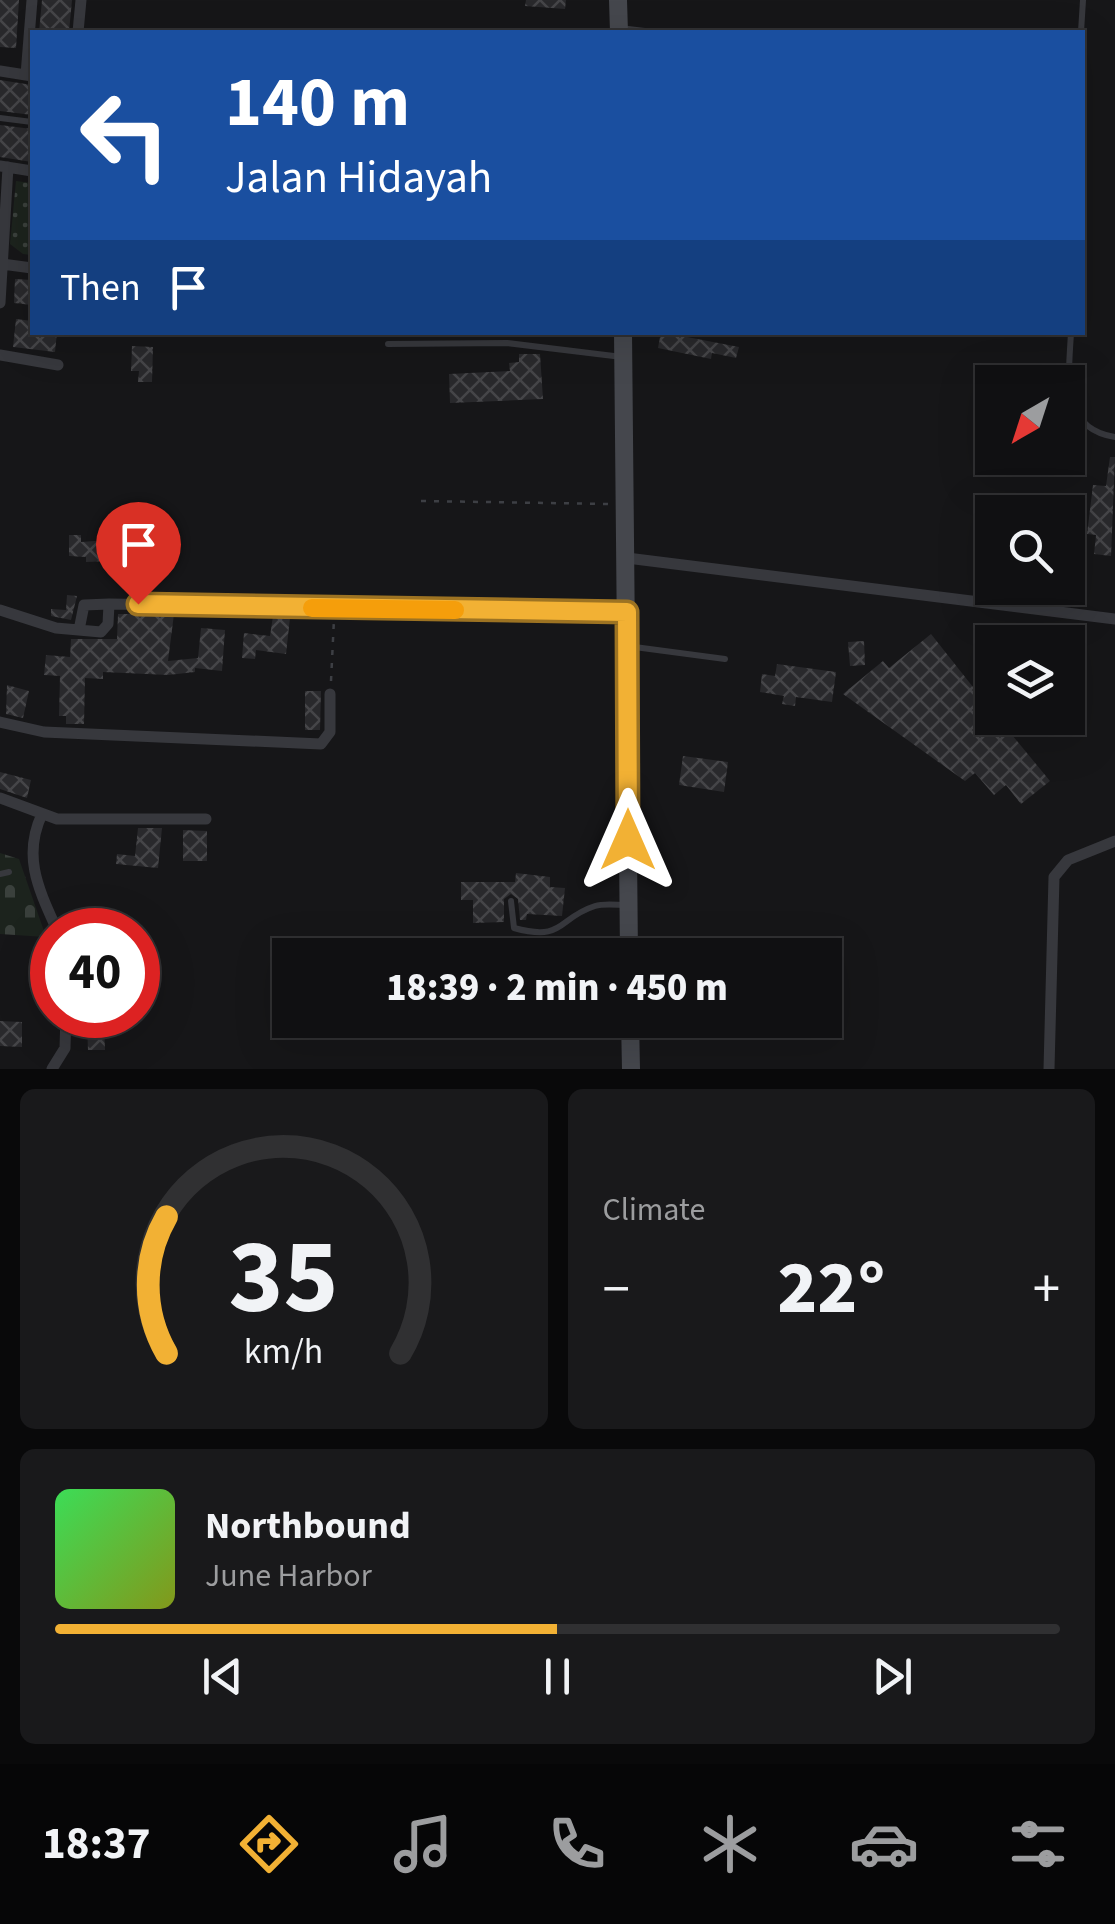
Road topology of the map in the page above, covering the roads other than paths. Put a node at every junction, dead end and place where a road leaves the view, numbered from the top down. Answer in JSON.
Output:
{"nodes":[{"id":1,"x":32,"y":0,"type":"edge"},
{"id":2,"x":81,"y":0,"type":"edge"},
{"id":3,"x":618,"y":0,"type":"edge"},
{"id":4,"x":1083,"y":0,"type":"edge"},
{"id":5,"x":31,"y":30,"type":"edge"},
{"id":6,"x":78,"y":30,"type":"edge"},
{"id":7,"x":619,"y":30,"type":"edge"},
{"id":8,"x":1082,"y":30,"type":"edge"},
{"id":9,"x":0,"y":70,"type":"edge"},
{"id":10,"x":30,"y":75,"type":"edge"},
{"id":11,"x":0,"y":118,"type":"edge"},
{"id":12,"x":30,"y":122,"type":"edge"},
{"id":13,"x":4,"y":166,"type":"edge"},
{"id":14,"x":30,"y":171,"type":"edge"},
{"id":15,"x":2,"y":231,"type":"edge"},
{"id":16,"x":2,"y":264,"type":"junction"},
{"id":17,"x":30,"y":268,"type":"edge"},
{"id":18,"x":0,"y":303,"type":"edge"},
{"id":19,"x":623,"y":335,"type":"edge"},
{"id":20,"x":1072,"y":335,"type":"edge"},
{"id":21,"x":388,"y":344,"type":"dead end"},
{"id":22,"x":0,"y":355,"type":"edge"},
{"id":23,"x":624,"y":358,"type":"junction"},
{"id":24,"x":58,"y":365,"type":"dead end"},
{"id":25,"x":1115,"y":436,"type":"edge"},
{"id":26,"x":626,"y":558,"type":"junction"},
{"id":27,"x":109,"y":604,"type":"junction"},
{"id":28,"x":0,"y":610,"type":"edge"},
{"id":29,"x":627,"y":612,"type":"junction"},
{"id":30,"x":1115,"y":619,"type":"edge"},
{"id":31,"x":79,"y":630,"type":"junction"},
{"id":32,"x":627,"y":646,"type":"junction"},
{"id":33,"x":725,"y":659,"type":"dead end"},
{"id":34,"x":330,"y":694,"type":"road end"},
{"id":35,"x":0,"y":722,"type":"edge"},
{"id":36,"x":0,"y":798,"type":"edge"},
{"id":37,"x":42,"y":814,"type":"junction"},
{"id":38,"x":206,"y":818,"type":"dead end"},
{"id":39,"x":1115,"y":841,"type":"edge"},
{"id":40,"x":511,"y":901,"type":"dead end"},
{"id":41,"x":628,"y":905,"type":"junction"},
{"id":42,"x":47,"y":908,"type":"edge"},
{"id":43,"x":629,"y":938,"type":"edge"},
{"id":44,"x":65,"y":1038,"type":"edge"},
{"id":45,"x":630,"y":1038,"type":"edge"},
{"id":46,"x":52,"y":1069,"type":"edge"},
{"id":47,"x":631,"y":1069,"type":"edge"},
{"id":48,"x":1049,"y":1069,"type":"edge"}],
"edges":[{"from":1,"to":5,"type":"street"},
{"from":2,"to":6,"type":"street"},
{"from":3,"to":7,"type":"street"},
{"from":4,"to":8,"type":"lane"},
{"from":9,"to":10,"type":"street"},
{"from":11,"to":12,"type":"lane"},
{"from":13,"to":14,"type":"street"},
{"from":13,"to":15,"type":"street"},
{"from":15,"to":16,"type":"street"},
{"from":16,"to":17,"type":"street"},
{"from":16,"to":18,"type":"street"},
{"from":19,"to":23,"type":"street"},
{"from":20,"to":25,"type":"lane"},
{"from":21,"to":23,"type":"lane"},
{"from":22,"to":24,"type":"street"},
{"from":23,"to":26,"type":"street"},
{"from":26,"to":29,"type":"street"},
{"from":26,"to":30,"type":"street"},
{"from":27,"to":29,"type":"street"},
{"from":27,"to":31,"type":"street"},
{"from":27,"to":31,"type":"street"},
{"from":28,"to":31,"type":"street"},
{"from":29,"to":32,"type":"street"},
{"from":32,"to":33,"type":"lane"},
{"from":32,"to":41,"type":"street"},
{"from":34,"to":35,"type":"street"},
{"from":36,"to":37,"type":"street"},
{"from":37,"to":38,"type":"street"},
{"from":37,"to":42,"type":"street"},
{"from":39,"to":48,"type":"street"},
{"from":40,"to":41,"type":"lane"},
{"from":41,"to":43,"type":"street"},
{"from":44,"to":46,"type":"street"},
{"from":45,"to":47,"type":"street"}]}
